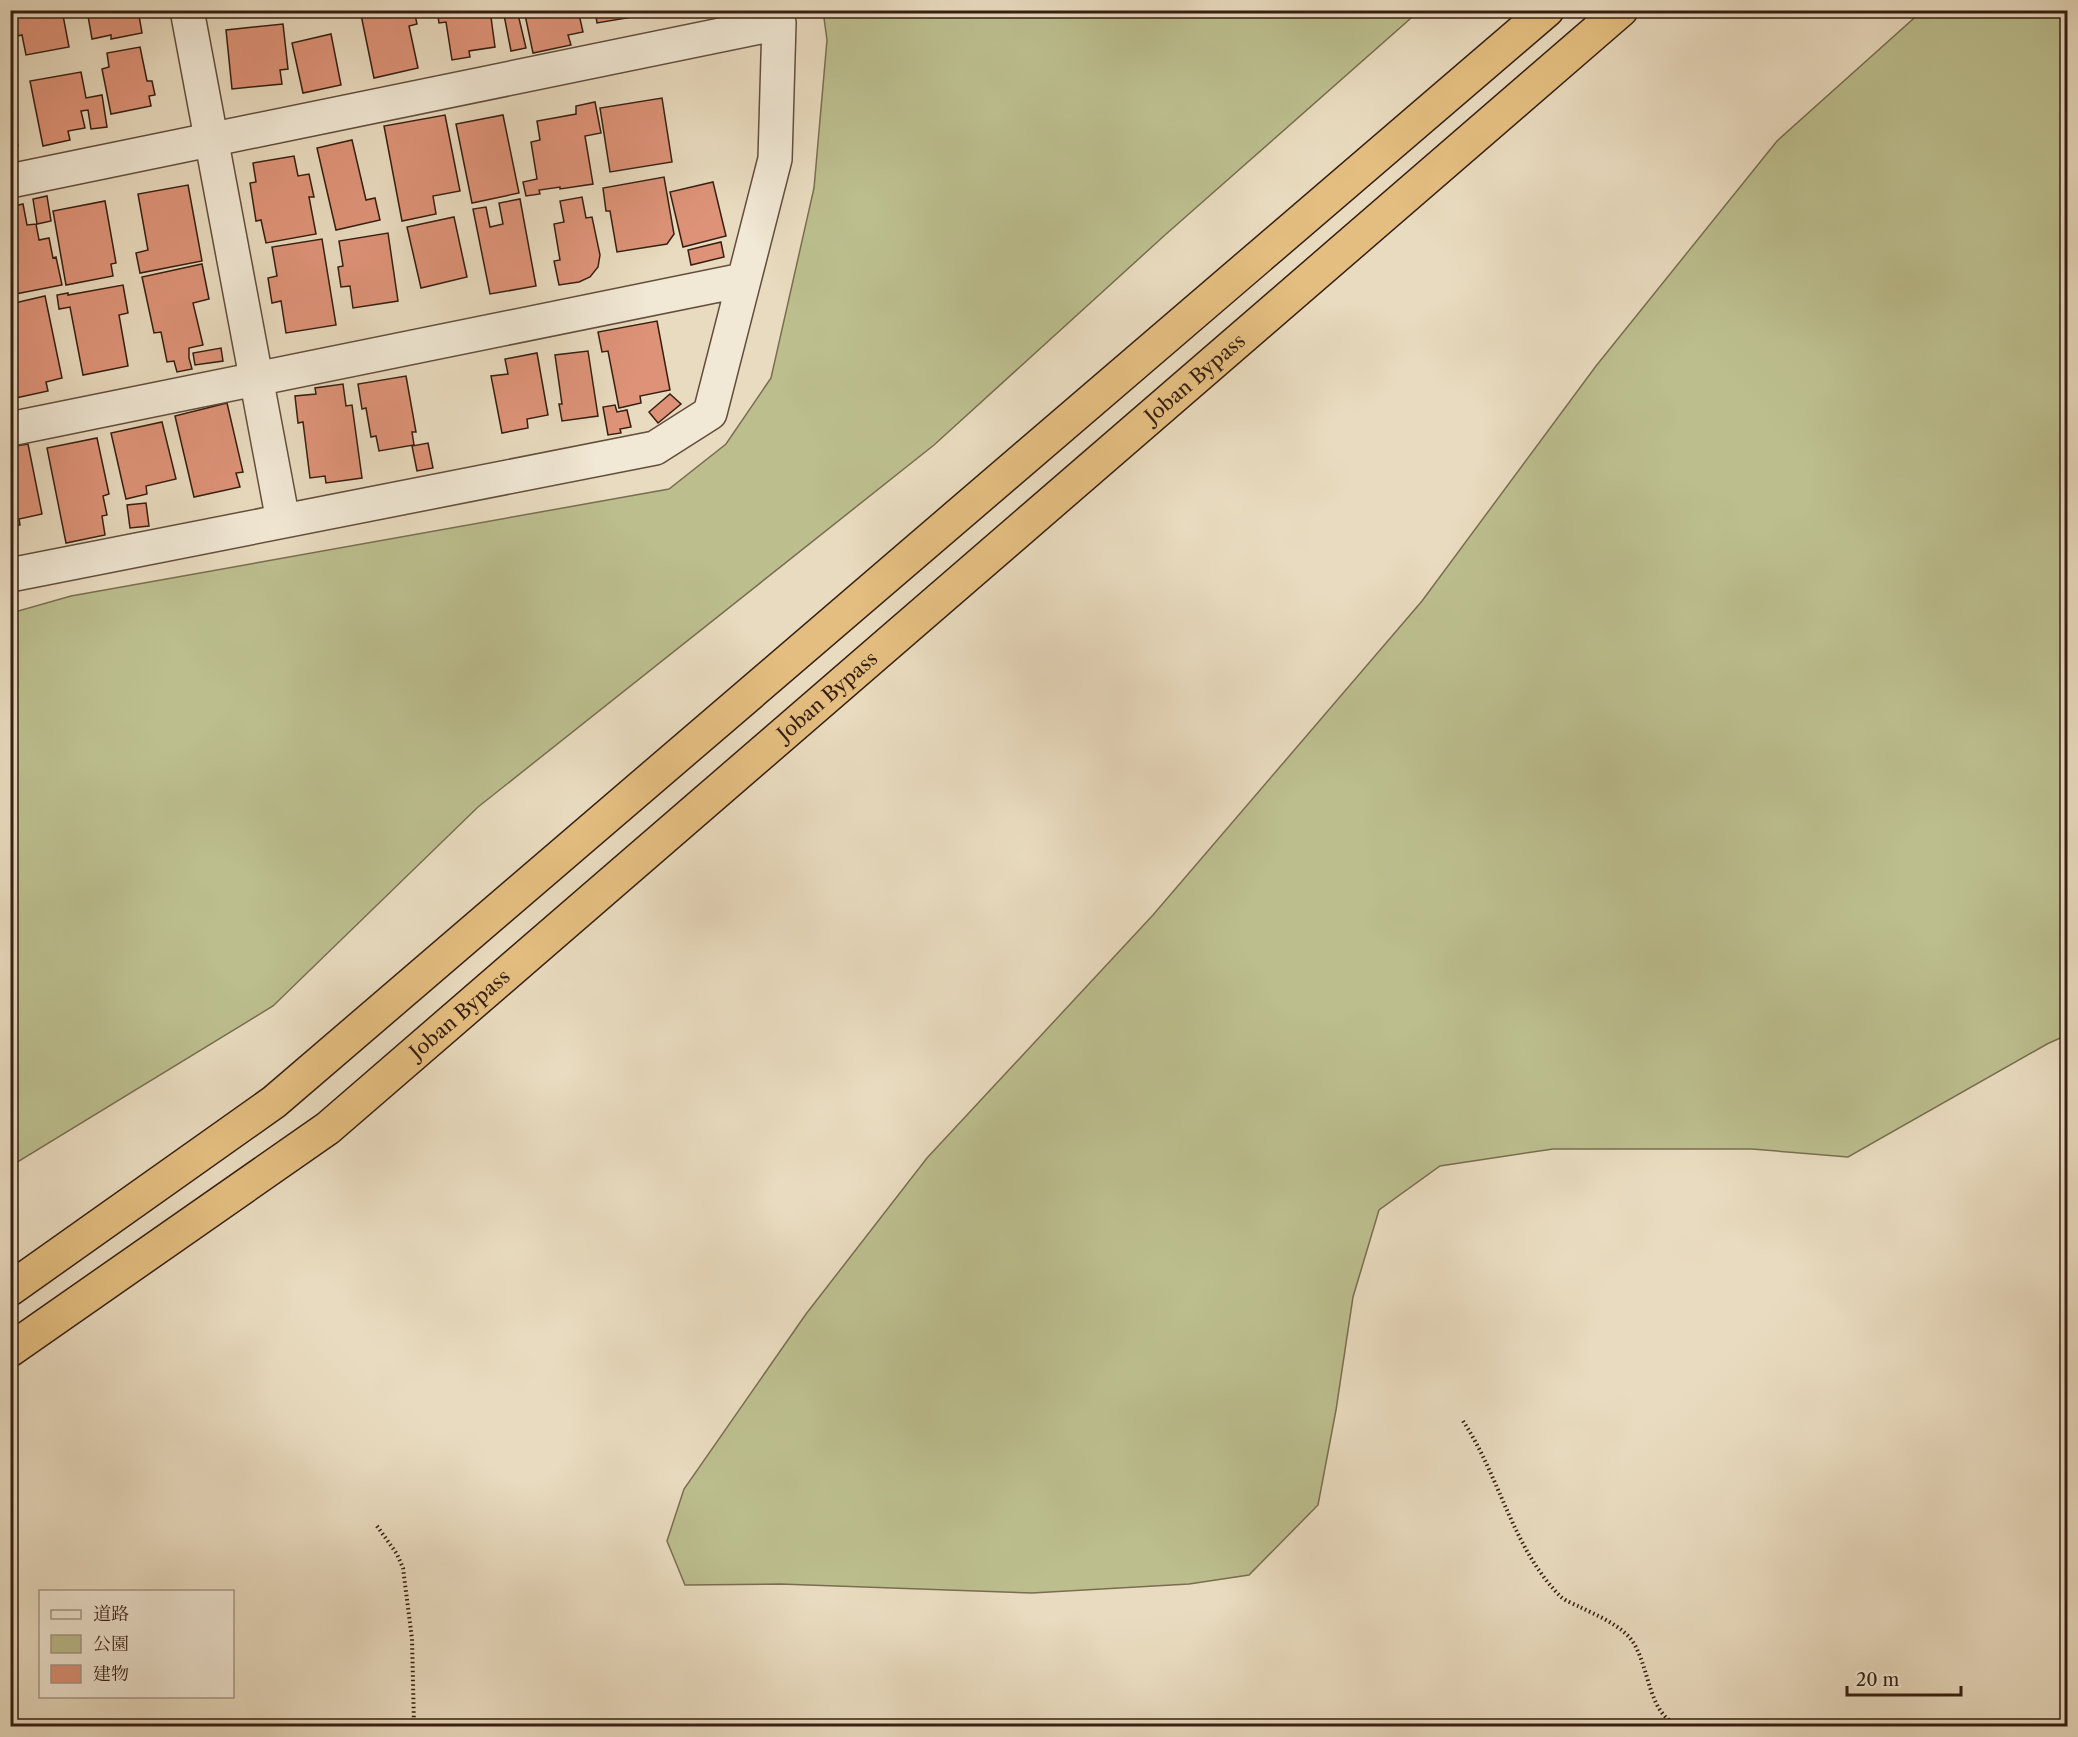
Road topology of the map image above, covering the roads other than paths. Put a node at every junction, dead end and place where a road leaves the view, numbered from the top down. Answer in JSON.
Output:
{"nodes":[{"id":1,"x":187,"y":10,"type":"edge"},
{"id":2,"x":1546,"y":10,"type":"edge"},
{"id":3,"x":1621,"y":10,"type":"edge"},
{"id":4,"x":777,"y":17,"type":"edge"},
{"id":5,"x":212,"y":140,"type":"junction"},
{"id":6,"x":10,"y":181,"type":"edge"},
{"id":7,"x":743,"y":280,"type":"junction"},
{"id":8,"x":257,"y":379,"type":"junction"},
{"id":9,"x":10,"y":429,"type":"edge"},
{"id":10,"x":283,"y":521,"type":"junction"},
{"id":11,"x":10,"y":575,"type":"edge"},
{"id":12,"x":10,"y":1289,"type":"edge"},
{"id":13,"x":10,"y":1350,"type":"edge"}],
"edges":[{"from":1,"to":5,"type":"street"},
{"from":2,"to":12,"type":"highway"},
{"from":3,"to":13,"type":"highway","name":"Joban Bypass"},
{"from":4,"to":5,"type":"street"},
{"from":4,"to":7,"type":"street"},
{"from":5,"to":6,"type":"street"},
{"from":5,"to":8,"type":"street"},
{"from":7,"to":8,"type":"street"},
{"from":7,"to":10,"type":"street"},
{"from":8,"to":9,"type":"street"},
{"from":8,"to":10,"type":"street"},
{"from":10,"to":11,"type":"street"}]}
